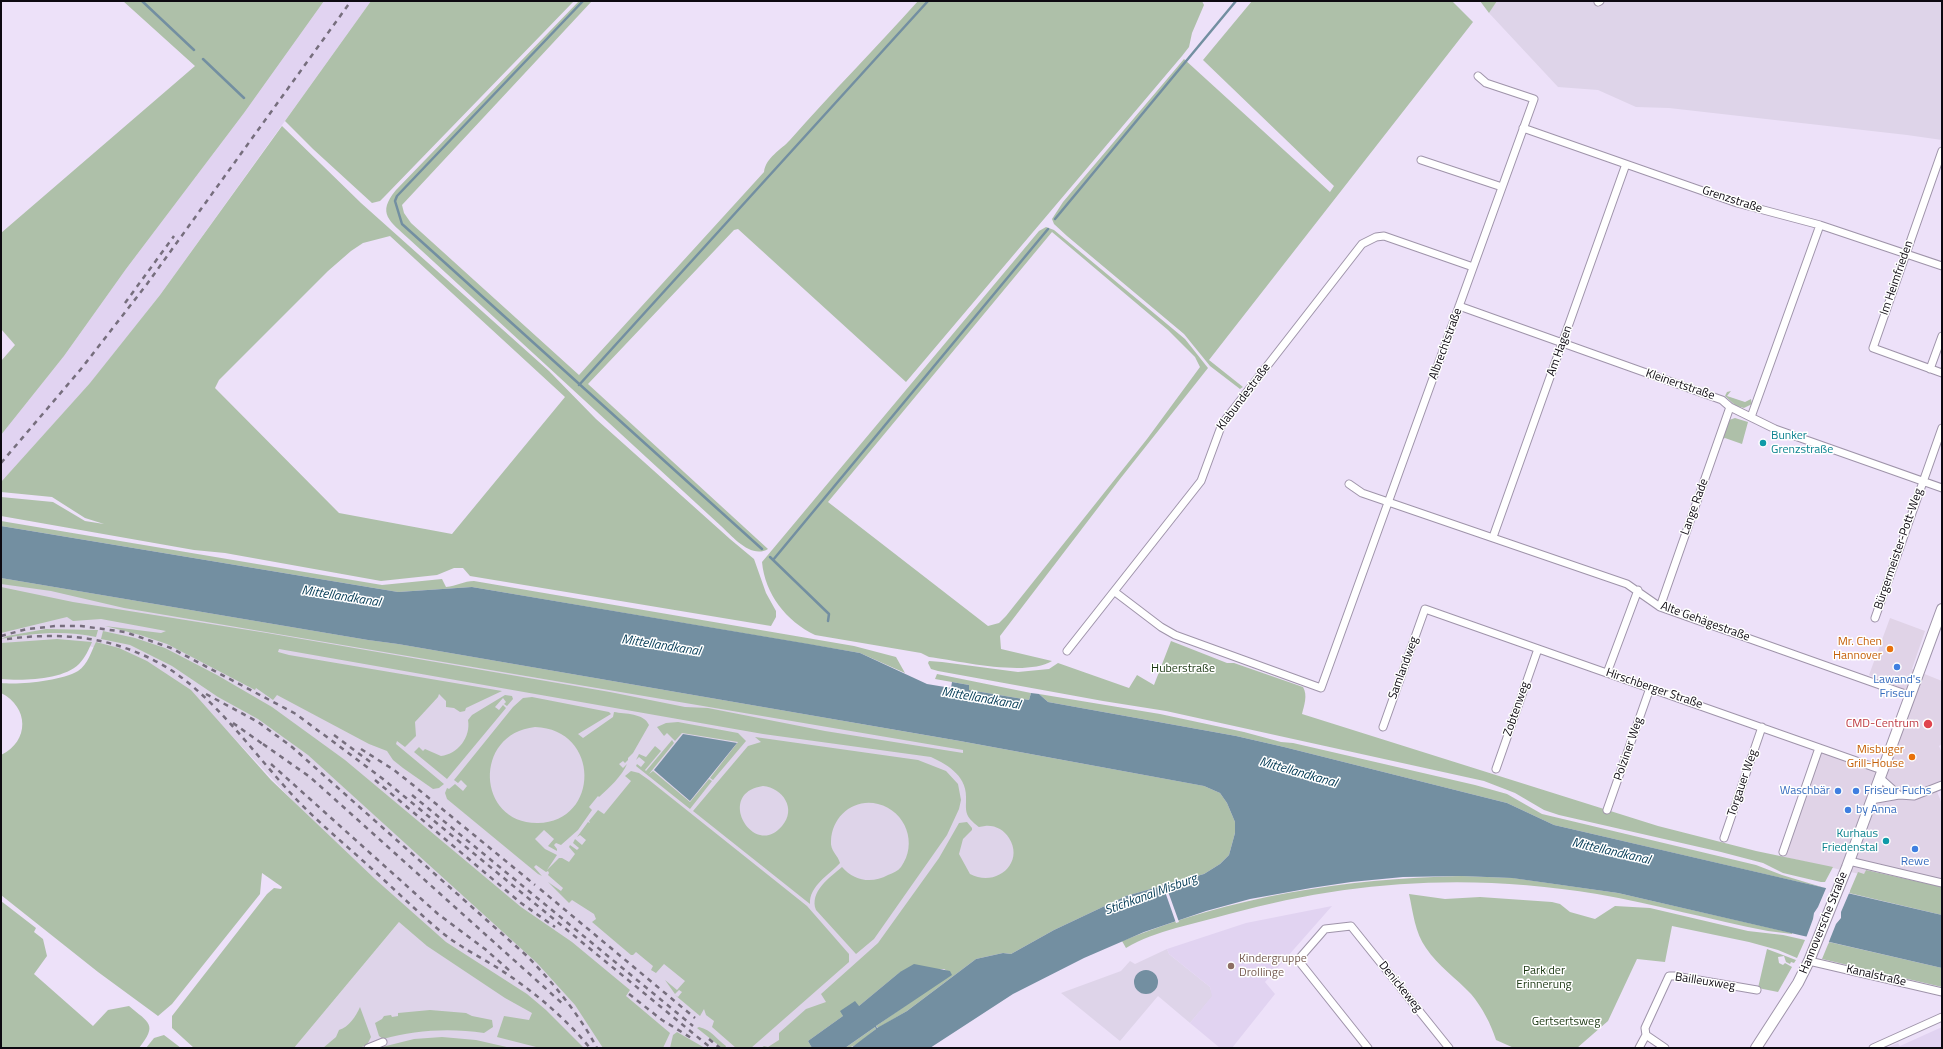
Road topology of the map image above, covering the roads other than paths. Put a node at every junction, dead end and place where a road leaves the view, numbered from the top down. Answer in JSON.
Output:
{"nodes":[{"id":1,"x":1478,"y":76,"type":"dead end"},
{"id":2,"x":1523,"y":128,"type":"junction"},
{"id":3,"x":1942,"y":151,"type":"edge"},
{"id":4,"x":1421,"y":160,"type":"dead end"},
{"id":5,"x":1626,"y":164,"type":"junction"},
{"id":6,"x":1502,"y":187,"type":"junction"},
{"id":7,"x":1820,"y":225,"type":"junction"},
{"id":8,"x":1906,"y":253,"type":"junction"},
{"id":9,"x":1942,"y":266,"type":"edge"},
{"id":10,"x":1473,"y":267,"type":"junction"},
{"id":11,"x":1459,"y":306,"type":"junction"},
{"id":12,"x":1942,"y":336,"type":"edge"},
{"id":13,"x":1562,"y":343,"type":"junction"},
{"id":14,"x":1930,"y":369,"type":"junction"},
{"id":15,"x":1942,"y":373,"type":"edge"},
{"id":16,"x":1730,"y":406,"type":"junction"},
{"id":17,"x":1751,"y":417,"type":"junction"},
{"id":18,"x":1942,"y":428,"type":"edge"},
{"id":19,"x":1923,"y":481,"type":"junction"},
{"id":20,"x":1349,"y":484,"type":"dead end"},
{"id":21,"x":1942,"y":488,"type":"edge"},
{"id":22,"x":1389,"y":501,"type":"junction"},
{"id":23,"x":1493,"y":537,"type":"junction"},
{"id":24,"x":1638,"y":590,"type":"junction"},
{"id":25,"x":1115,"y":592,"type":"junction"},
{"id":26,"x":1660,"y":607,"type":"junction"},
{"id":27,"x":1425,"y":609,"type":"joint"},
{"id":28,"x":1942,"y":609,"type":"edge"},
{"id":29,"x":1875,"y":618,"type":"dead end"},
{"id":30,"x":1538,"y":649,"type":"junction"},
{"id":31,"x":1067,"y":651,"type":"dead end"},
{"id":32,"x":1607,"y":673,"type":"junction"},
{"id":33,"x":1650,"y":688,"type":"junction"},
{"id":34,"x":1911,"y":696,"type":"junction"},
{"id":35,"x":1382,"y":727,"type":"dead end"},
{"id":36,"x":1762,"y":728,"type":"junction"},
{"id":37,"x":1819,"y":748,"type":"junction"},
{"id":38,"x":1496,"y":769,"type":"dead end"},
{"id":39,"x":1881,"y":773,"type":"junction"},
{"id":40,"x":1942,"y":785,"type":"edge"},
{"id":41,"x":1899,"y":795,"type":"junction"},
{"id":42,"x":1871,"y":800,"type":"junction"},
{"id":43,"x":1607,"y":810,"type":"dead end"},
{"id":44,"x":1724,"y":838,"type":"dead end"},
{"id":45,"x":1783,"y":852,"type":"dead end"},
{"id":46,"x":1849,"y":861,"type":"junction"},
{"id":47,"x":1942,"y":883,"type":"edge"},
{"id":48,"x":1809,"y":961,"type":"junction"},
{"id":49,"x":1757,"y":990,"type":"dead end"},
{"id":50,"x":1942,"y":992,"type":"edge"},
{"id":51,"x":1942,"y":1017,"type":"edge"},
{"id":52,"x":1646,"y":1035,"type":"junction"},
{"id":53,"x":383,"y":1042,"type":"dead end"},
{"id":54,"x":368,"y":1048,"type":"edge"},
{"id":55,"x":1368,"y":1048,"type":"edge"},
{"id":56,"x":1449,"y":1048,"type":"edge"},
{"id":57,"x":1639,"y":1048,"type":"edge"},
{"id":58,"x":1665,"y":1048,"type":"edge"},
{"id":59,"x":1756,"y":1048,"type":"edge"},
{"id":60,"x":1873,"y":1048,"type":"edge"}],
"edges":[{"from":1,"to":2,"type":"street","name":"Albrechtstraße"},
{"from":2,"to":5,"type":"street","name":"Grenzstraße"},
{"from":2,"to":6,"type":"street","name":"Albrechtstraße"},
{"from":3,"to":8,"type":"street","name":"Im Heimfrieden"},
{"from":4,"to":6,"type":"street"},
{"from":5,"to":7,"type":"street","name":"Grenzstraße"},
{"from":5,"to":13,"type":"street","name":"Am Hagen"},
{"from":6,"to":10,"type":"street","name":"Albrechtstraße"},
{"from":7,"to":8,"type":"street","name":"Grenzstraße"},
{"from":7,"to":17,"type":"street"},
{"from":8,"to":9,"type":"street","name":"Grenzstraße"},
{"from":8,"to":14,"type":"street","name":"Im Heimfrieden"},
{"from":10,"to":11,"type":"street","name":"Albrechtstraße"},
{"from":10,"to":25,"type":"street","name":"Klabundestraße"},
{"from":11,"to":13,"type":"street","name":"Kleinertstraße"},
{"from":11,"to":22,"type":"street","name":"Albrechtstraße"},
{"from":12,"to":14,"type":"street"},
{"from":13,"to":16,"type":"street","name":"Kleinertstraße"},
{"from":13,"to":23,"type":"street","name":"Am Hagen"},
{"from":14,"to":15,"type":"street"},
{"from":16,"to":17,"type":"street","name":"Kleinertstraße"},
{"from":16,"to":26,"type":"street","name":"Lange Rade"},
{"from":17,"to":19,"type":"street","name":"Kleinertstraße"},
{"from":18,"to":19,"type":"street","name":"Bürgermeister-Pott-Weg"},
{"from":19,"to":21,"type":"street","name":"Kleinertstraße"},
{"from":19,"to":29,"type":"street","name":"Bürgermeister-Pott-Weg"},
{"from":20,"to":22,"type":"street"},
{"from":22,"to":23,"type":"street","name":"Alte Gehägestraße"},
{"from":22,"to":25,"type":"street","name":"Albrechtstraße"},
{"from":23,"to":24,"type":"street","name":"Alte Gehägestraße"},
{"from":24,"to":26,"type":"street","name":"Alte Gehägestraße"},
{"from":24,"to":32,"type":"street"},
{"from":25,"to":31,"type":"street","name":"Klabundestraße"},
{"from":26,"to":34,"type":"street","name":"Alte Gehägestraße"},
{"from":27,"to":30,"type":"street","name":"Hirschberger Straße"},
{"from":27,"to":35,"type":"street","name":"Samlandweg"},
{"from":28,"to":34,"type":"main road","name":"Hannoversche Straße"},
{"from":30,"to":32,"type":"street","name":"Hirschberger Straße"},
{"from":30,"to":38,"type":"street","name":"Zobtenweg"},
{"from":32,"to":33,"type":"street","name":"Hirschberger Straße"},
{"from":33,"to":36,"type":"street","name":"Hirschberger Straße"},
{"from":33,"to":43,"type":"street","name":"Polziner Weg"},
{"from":34,"to":39,"type":"main road","name":"Hannoversche Straße"},
{"from":36,"to":37,"type":"street","name":"Hirschberger Straße"},
{"from":36,"to":44,"type":"street","name":"Torgauer Weg"},
{"from":37,"to":39,"type":"street","name":"Hirschberger Straße"},
{"from":37,"to":45,"type":"street"},
{"from":39,"to":41,"type":"street"},
{"from":39,"to":42,"type":"main road","name":"Hannoversche Straße"},
{"from":40,"to":41,"type":"street"},
{"from":41,"to":42,"type":"street"},
{"from":42,"to":46,"type":"main road","name":"Hannoversche Straße"},
{"from":46,"to":47,"type":"street"},
{"from":46,"to":48,"type":"main road","name":"Hannoversche Straße"},
{"from":48,"to":50,"type":"street","name":"Kanalstraße"},
{"from":48,"to":59,"type":"main road","name":"Hannoversche Straße"},
{"from":49,"to":52,"type":"street","name":"Bailleuxweg"},
{"from":51,"to":60,"type":"street"},
{"from":52,"to":57,"type":"street"},
{"from":52,"to":58,"type":"street"},
{"from":53,"to":54,"type":"street"},
{"from":55,"to":56,"type":"street","name":"Denickeweg"}]}
